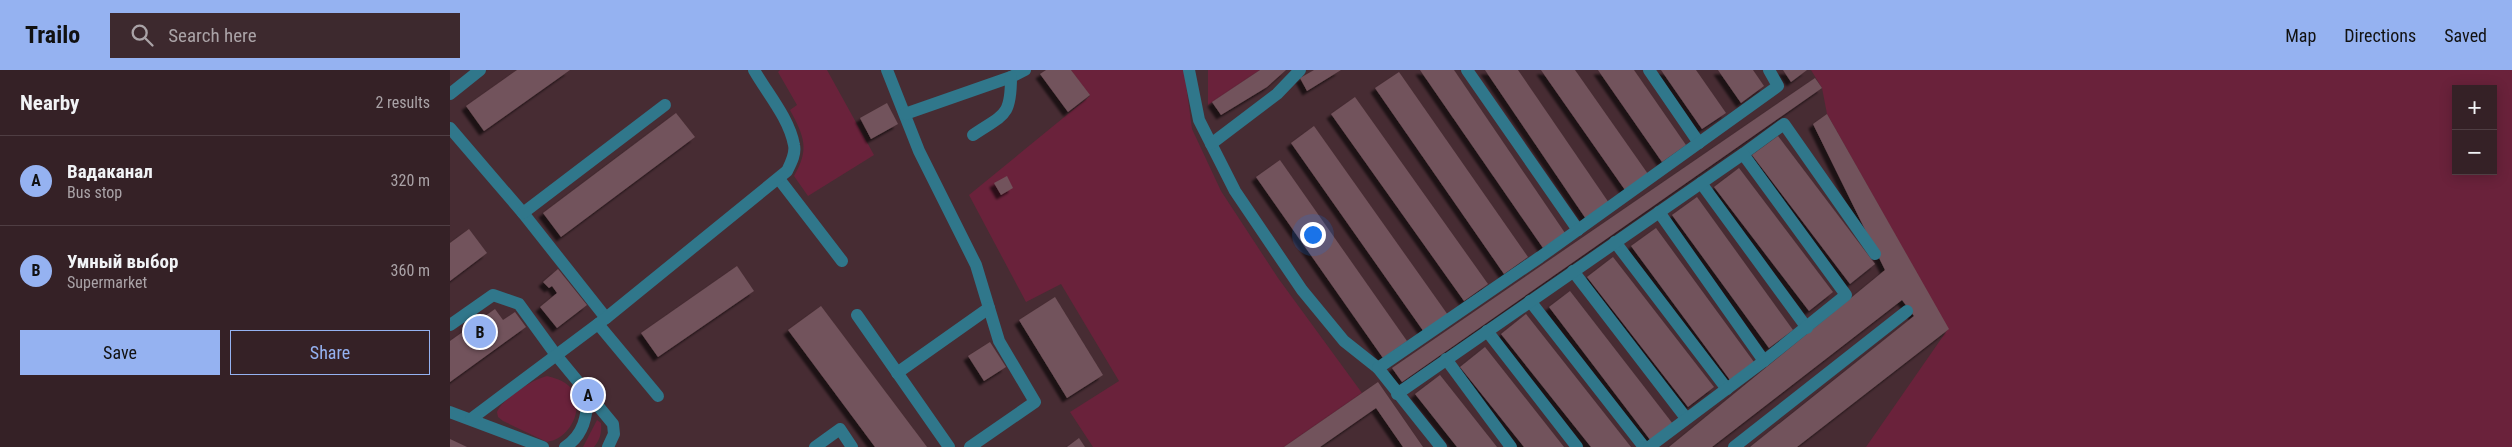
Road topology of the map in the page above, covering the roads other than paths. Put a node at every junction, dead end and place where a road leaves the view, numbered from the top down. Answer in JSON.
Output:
{"nodes":[{"id":1,"x":480,"y":70,"type":"edge"},
{"id":2,"x":754,"y":70,"type":"edge"},
{"id":3,"x":887,"y":70,"type":"edge"},
{"id":4,"x":1025,"y":70,"type":"edge"},
{"id":5,"x":1189,"y":70,"type":"edge"},
{"id":6,"x":1300,"y":70,"type":"edge"},
{"id":7,"x":1467,"y":70,"type":"edge"},
{"id":8,"x":1649,"y":70,"type":"edge"},
{"id":9,"x":1769,"y":70,"type":"edge"},
{"id":10,"x":1011,"y":77,"type":"junction"},
{"id":11,"x":450,"y":94,"type":"edge"},
{"id":12,"x":665,"y":106,"type":"dead end"},
{"id":13,"x":905,"y":114,"type":"junction"},
{"id":14,"x":450,"y":128,"type":"edge"},
{"id":15,"x":973,"y":135,"type":"dead end"},
{"id":16,"x":1699,"y":143,"type":"junction"},
{"id":17,"x":1211,"y":144,"type":"junction"},
{"id":18,"x":1743,"y":154,"type":"junction"},
{"id":19,"x":779,"y":179,"type":"junction"},
{"id":20,"x":1701,"y":183,"type":"junction"},
{"id":21,"x":1659,"y":212,"type":"junction"},
{"id":22,"x":524,"y":213,"type":"junction"},
{"id":23,"x":1578,"y":230,"type":"junction"},
{"id":24,"x":1615,"y":242,"type":"junction"},
{"id":25,"x":1875,"y":254,"type":"dead end"},
{"id":26,"x":842,"y":261,"type":"dead end"},
{"id":27,"x":1573,"y":271,"type":"junction"},
{"id":28,"x":1530,"y":301,"type":"junction"},
{"id":29,"x":989,"y":308,"type":"junction"},
{"id":30,"x":1907,"y":311,"type":"dead end"},
{"id":31,"x":857,"y":315,"type":"dead end"},
{"id":32,"x":602,"y":321,"type":"junction"},
{"id":33,"x":450,"y":325,"type":"edge"},
{"id":34,"x":1806,"y":328,"type":"junction"},
{"id":35,"x":1487,"y":331,"type":"junction"},
{"id":36,"x":556,"y":355,"type":"junction"},
{"id":37,"x":1446,"y":360,"type":"junction"},
{"id":38,"x":1764,"y":361,"type":"junction"},
{"id":39,"x":1378,"y":368,"type":"junction"},
{"id":40,"x":897,"y":373,"type":"junction"},
{"id":41,"x":1726,"y":389,"type":"junction"},
{"id":42,"x":1397,"y":394,"type":"junction"},
{"id":43,"x":588,"y":395,"type":"junction"},
{"id":44,"x":658,"y":396,"type":"dead end"},
{"id":45,"x":450,"y":412,"type":"edge"},
{"id":46,"x":1686,"y":418,"type":"junction"},
{"id":47,"x":471,"y":419,"type":"junction"},
{"id":48,"x":543,"y":447,"type":"edge"},
{"id":49,"x":565,"y":447,"type":"edge"},
{"id":50,"x":608,"y":447,"type":"edge"},
{"id":51,"x":815,"y":447,"type":"edge"},
{"id":52,"x":852,"y":447,"type":"edge"},
{"id":53,"x":949,"y":447,"type":"edge"},
{"id":54,"x":970,"y":447,"type":"edge"},
{"id":55,"x":1441,"y":447,"type":"edge"},
{"id":56,"x":1511,"y":447,"type":"edge"},
{"id":57,"x":1577,"y":447,"type":"edge"},
{"id":58,"x":1644,"y":447,"type":"edge"},
{"id":59,"x":1649,"y":447,"type":"edge"},
{"id":60,"x":1734,"y":447,"type":"edge"}],
"edges":[{"from":1,"to":11,"type":"street"},
{"from":2,"to":19,"type":"street"},
{"from":3,"to":13,"type":"street"},
{"from":4,"to":10,"type":"street"},
{"from":5,"to":17,"type":"street"},
{"from":6,"to":17,"type":"street"},
{"from":7,"to":23,"type":"street"},
{"from":8,"to":16,"type":"street"},
{"from":9,"to":16,"type":"street"},
{"from":10,"to":13,"type":"street"},
{"from":10,"to":15,"type":"street"},
{"from":12,"to":22,"type":"street"},
{"from":13,"to":29,"type":"street"},
{"from":14,"to":22,"type":"street"},
{"from":16,"to":23,"type":"street"},
{"from":17,"to":39,"type":"street"},
{"from":18,"to":20,"type":"street"},
{"from":18,"to":25,"type":"street"},
{"from":18,"to":34,"type":"street"},
{"from":19,"to":26,"type":"street"},
{"from":19,"to":32,"type":"street"},
{"from":20,"to":21,"type":"street"},
{"from":20,"to":34,"type":"street"},
{"from":21,"to":24,"type":"street"},
{"from":21,"to":38,"type":"street"},
{"from":22,"to":32,"type":"street"},
{"from":23,"to":39,"type":"street"},
{"from":24,"to":27,"type":"street"},
{"from":24,"to":41,"type":"street"},
{"from":27,"to":28,"type":"street"},
{"from":27,"to":46,"type":"street"},
{"from":28,"to":35,"type":"street"},
{"from":28,"to":58,"type":"street"},
{"from":29,"to":40,"type":"street"},
{"from":29,"to":54,"type":"street"},
{"from":30,"to":60,"type":"street"},
{"from":31,"to":40,"type":"street"},
{"from":32,"to":36,"type":"street"},
{"from":32,"to":44,"type":"street"},
{"from":33,"to":36,"type":"street"},
{"from":34,"to":38,"type":"street"},
{"from":35,"to":37,"type":"street"},
{"from":35,"to":57,"type":"street"},
{"from":36,"to":43,"type":"street"},
{"from":36,"to":47,"type":"street"},
{"from":37,"to":42,"type":"street"},
{"from":37,"to":56,"type":"street"},
{"from":38,"to":41,"type":"street"},
{"from":39,"to":42,"type":"street"},
{"from":40,"to":53,"type":"street"},
{"from":41,"to":46,"type":"street"},
{"from":42,"to":55,"type":"street"},
{"from":43,"to":49,"type":"street"},
{"from":43,"to":50,"type":"street"},
{"from":45,"to":47,"type":"street"},
{"from":46,"to":59,"type":"street"},
{"from":47,"to":48,"type":"street"},
{"from":51,"to":52,"type":"street"}]}
